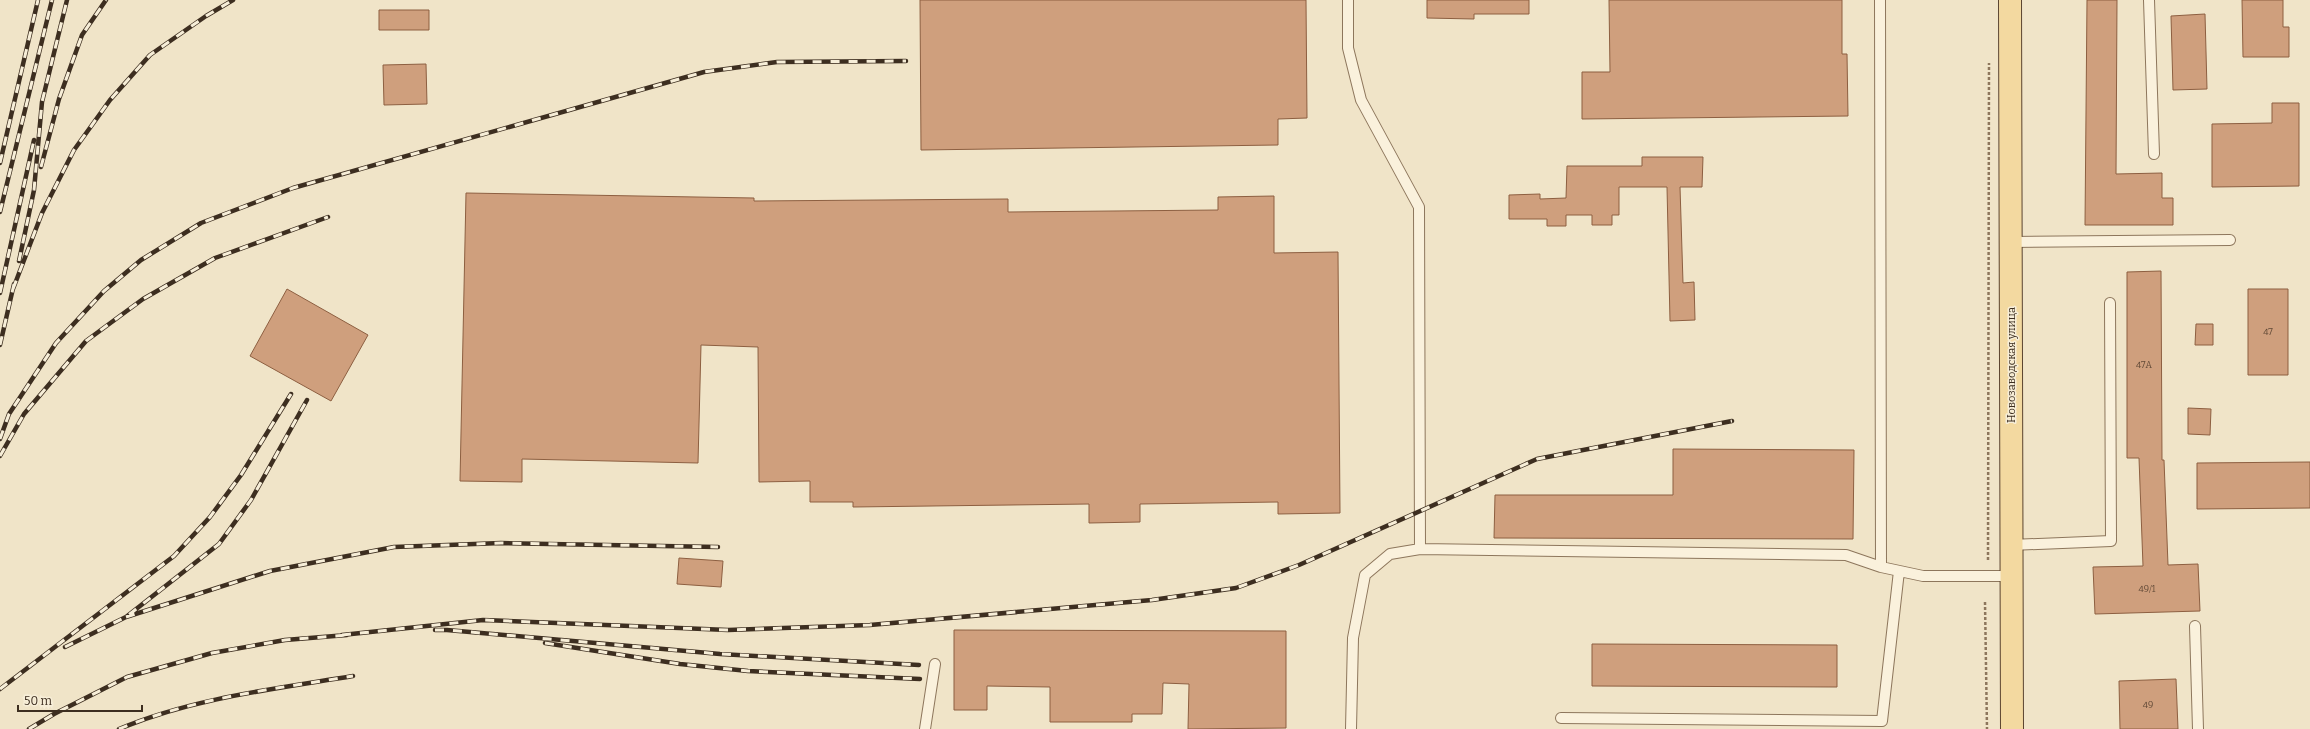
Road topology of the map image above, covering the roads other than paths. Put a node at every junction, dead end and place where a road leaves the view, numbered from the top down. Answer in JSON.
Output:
{"nodes":[{"id":1,"x":1348,"y":0,"type":"edge"},
{"id":2,"x":1880,"y":0,"type":"edge"},
{"id":3,"x":2010,"y":0,"type":"edge"},
{"id":4,"x":2149,"y":0,"type":"edge"},
{"id":5,"x":2154,"y":154,"type":"dead end"},
{"id":6,"x":2230,"y":240,"type":"dead end"},
{"id":7,"x":2011,"y":242,"type":"junction"},
{"id":8,"x":2110,"y":303,"type":"dead end"},
{"id":9,"x":2011,"y":545,"type":"junction"},
{"id":10,"x":1420,"y":549,"type":"junction"},
{"id":11,"x":1881,"y":566,"type":"junction"},
{"id":12,"x":1899,"y":571,"type":"junction"},
{"id":13,"x":2012,"y":576,"type":"junction"},
{"id":14,"x":2195,"y":626,"type":"dead end"},
{"id":15,"x":936,"y":664,"type":"dead end"},
{"id":16,"x":1561,"y":718,"type":"dead end"},
{"id":17,"x":1882,"y":725,"type":"edge"},
{"id":18,"x":925,"y":729,"type":"edge"},
{"id":19,"x":1351,"y":729,"type":"edge"},
{"id":20,"x":2012,"y":729,"type":"edge"},
{"id":21,"x":2198,"y":729,"type":"edge"}],
"edges":[{"from":1,"to":10,"type":"lane"},
{"from":2,"to":11,"type":"lane"},
{"from":3,"to":7,"type":"main road","name":"Новозаводская улица"},
{"from":4,"to":5,"type":"lane"},
{"from":6,"to":7,"type":"lane"},
{"from":7,"to":9,"type":"main road","name":"Новозаводская улица"},
{"from":8,"to":9,"type":"lane"},
{"from":9,"to":13,"type":"main road","name":"Новозаводская улица"},
{"from":10,"to":11,"type":"lane"},
{"from":10,"to":19,"type":"lane"},
{"from":11,"to":12,"type":"lane"},
{"from":12,"to":13,"type":"lane"},
{"from":12,"to":17,"type":"lane"},
{"from":13,"to":20,"type":"main road","name":"Новозаводская улица"},
{"from":14,"to":21,"type":"lane"},
{"from":15,"to":18,"type":"lane"},
{"from":16,"to":17,"type":"lane"}]}
